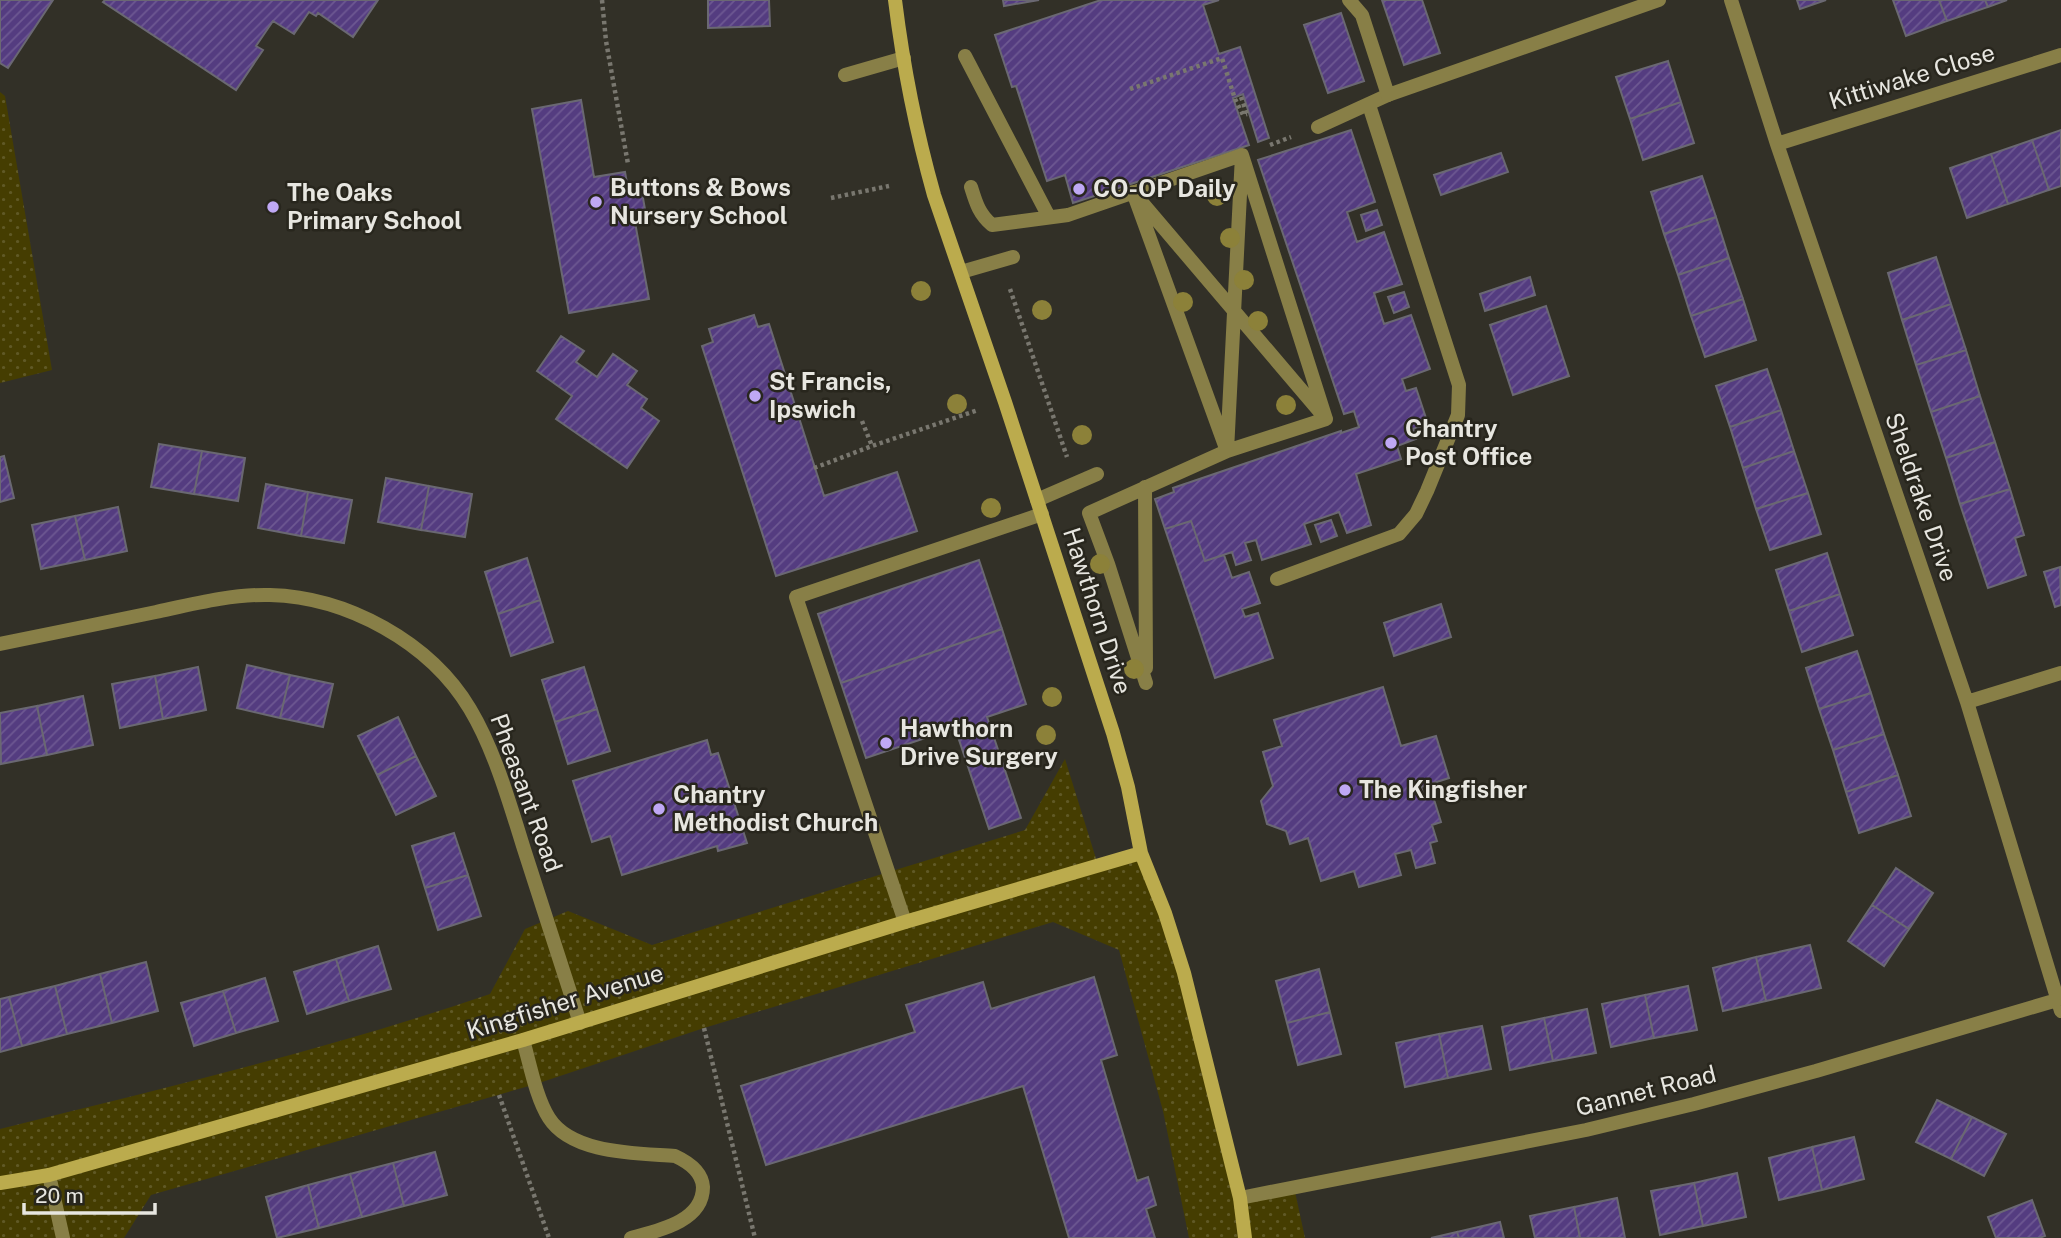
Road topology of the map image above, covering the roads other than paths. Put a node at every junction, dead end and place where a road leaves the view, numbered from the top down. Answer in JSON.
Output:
{"nodes":[{"id":1,"x":895,"y":0,"type":"edge"},
{"id":2,"x":1349,"y":0,"type":"edge"},
{"id":3,"x":1659,"y":0,"type":"edge"},
{"id":4,"x":1731,"y":0,"type":"edge"},
{"id":5,"x":2061,"y":55,"type":"edge"},
{"id":6,"x":965,"y":56,"type":"dead end"},
{"id":7,"x":904,"y":58,"type":"junction"},
{"id":8,"x":845,"y":75,"type":"dead end"},
{"id":9,"x":1388,"y":95,"type":"junction"},
{"id":10,"x":1369,"y":105,"type":"junction"},
{"id":11,"x":1318,"y":127,"type":"dead end"},
{"id":12,"x":1777,"y":144,"type":"junction"},
{"id":13,"x":1242,"y":155,"type":"junction"},
{"id":14,"x":971,"y":187,"type":"dead end"},
{"id":15,"x":1133,"y":192,"type":"junction"},
{"id":16,"x":1049,"y":217,"type":"junction"},
{"id":17,"x":1013,"y":257,"type":"dead end"},
{"id":18,"x":961,"y":272,"type":"junction"},
{"id":19,"x":1234,"y":312,"type":"junction"},
{"id":20,"x":1326,"y":419,"type":"junction"},
{"id":21,"x":1227,"y":451,"type":"junction"},
{"id":22,"x":1097,"y":474,"type":"dead end"},
{"id":23,"x":1145,"y":487,"type":"junction"},
{"id":24,"x":1040,"y":507,"type":"junction"},
{"id":25,"x":1277,"y":579,"type":"dead end"},
{"id":26,"x":0,"y":644,"type":"edge"},
{"id":27,"x":2061,"y":673,"type":"edge"},
{"id":28,"x":1967,"y":702,"type":"junction"},
{"id":29,"x":1141,"y":853,"type":"junction"},
{"id":30,"x":905,"y":922,"type":"junction"},
{"id":31,"x":2059,"y":1006,"type":"edge"},
{"id":32,"x":580,"y":1023,"type":"junction"},
{"id":33,"x":523,"y":1041,"type":"junction"},
{"id":34,"x":49,"y":1175,"type":"junction"},
{"id":35,"x":0,"y":1183,"type":"edge"},
{"id":36,"x":1240,"y":1198,"type":"junction"},
{"id":37,"x":63,"y":1238,"type":"edge"},
{"id":38,"x":631,"y":1238,"type":"edge"},
{"id":39,"x":1245,"y":1238,"type":"edge"}],
"edges":[{"from":1,"to":7,"type":"street","name":"Hawthorn Drive"},
{"from":2,"to":9,"type":"street"},
{"from":3,"to":9,"type":"street"},
{"from":4,"to":12,"type":"street","name":"Sheldrake Drive"},
{"from":5,"to":12,"type":"street","name":"Kittiwake Close"},
{"from":6,"to":16,"type":"street"},
{"from":7,"to":8,"type":"street"},
{"from":7,"to":18,"type":"street","name":"Hawthorn Drive"},
{"from":9,"to":10,"type":"street"},
{"from":10,"to":11,"type":"street"},
{"from":10,"to":25,"type":"street"},
{"from":12,"to":28,"type":"street","name":"Sheldrake Drive"},
{"from":13,"to":15,"type":"street"},
{"from":13,"to":19,"type":"street"},
{"from":13,"to":20,"type":"street"},
{"from":14,"to":16,"type":"street"},
{"from":15,"to":16,"type":"street"},
{"from":15,"to":19,"type":"street"},
{"from":15,"to":21,"type":"street"},
{"from":17,"to":18,"type":"street"},
{"from":18,"to":24,"type":"street","name":"Hawthorn Drive"},
{"from":19,"to":20,"type":"street"},
{"from":19,"to":21,"type":"street"},
{"from":20,"to":21,"type":"street"},
{"from":21,"to":23,"type":"street"},
{"from":22,"to":24,"type":"street"},
{"from":23,"to":23,"type":"street"},
{"from":24,"to":29,"type":"street","name":"Hawthorn Drive"},
{"from":24,"to":30,"type":"street"},
{"from":26,"to":32,"type":"street","name":"Pheasant Road"},
{"from":27,"to":28,"type":"street"},
{"from":28,"to":31,"type":"street","name":"Sheldrake Drive"},
{"from":29,"to":30,"type":"street","name":"Kingfisher Avenue"},
{"from":29,"to":36,"type":"street","name":"Hawthorn Drive"},
{"from":30,"to":32,"type":"street","name":"Kingfisher Avenue"},
{"from":31,"to":36,"type":"street","name":"Gannet Road"},
{"from":32,"to":33,"type":"street","name":"Kingfisher Avenue"},
{"from":33,"to":34,"type":"street","name":"Kingfisher Avenue"},
{"from":33,"to":38,"type":"street"},
{"from":34,"to":35,"type":"street","name":"Kingfisher Avenue"},
{"from":34,"to":37,"type":"street"},
{"from":36,"to":39,"type":"street","name":"Hawthorn Drive"}]}
